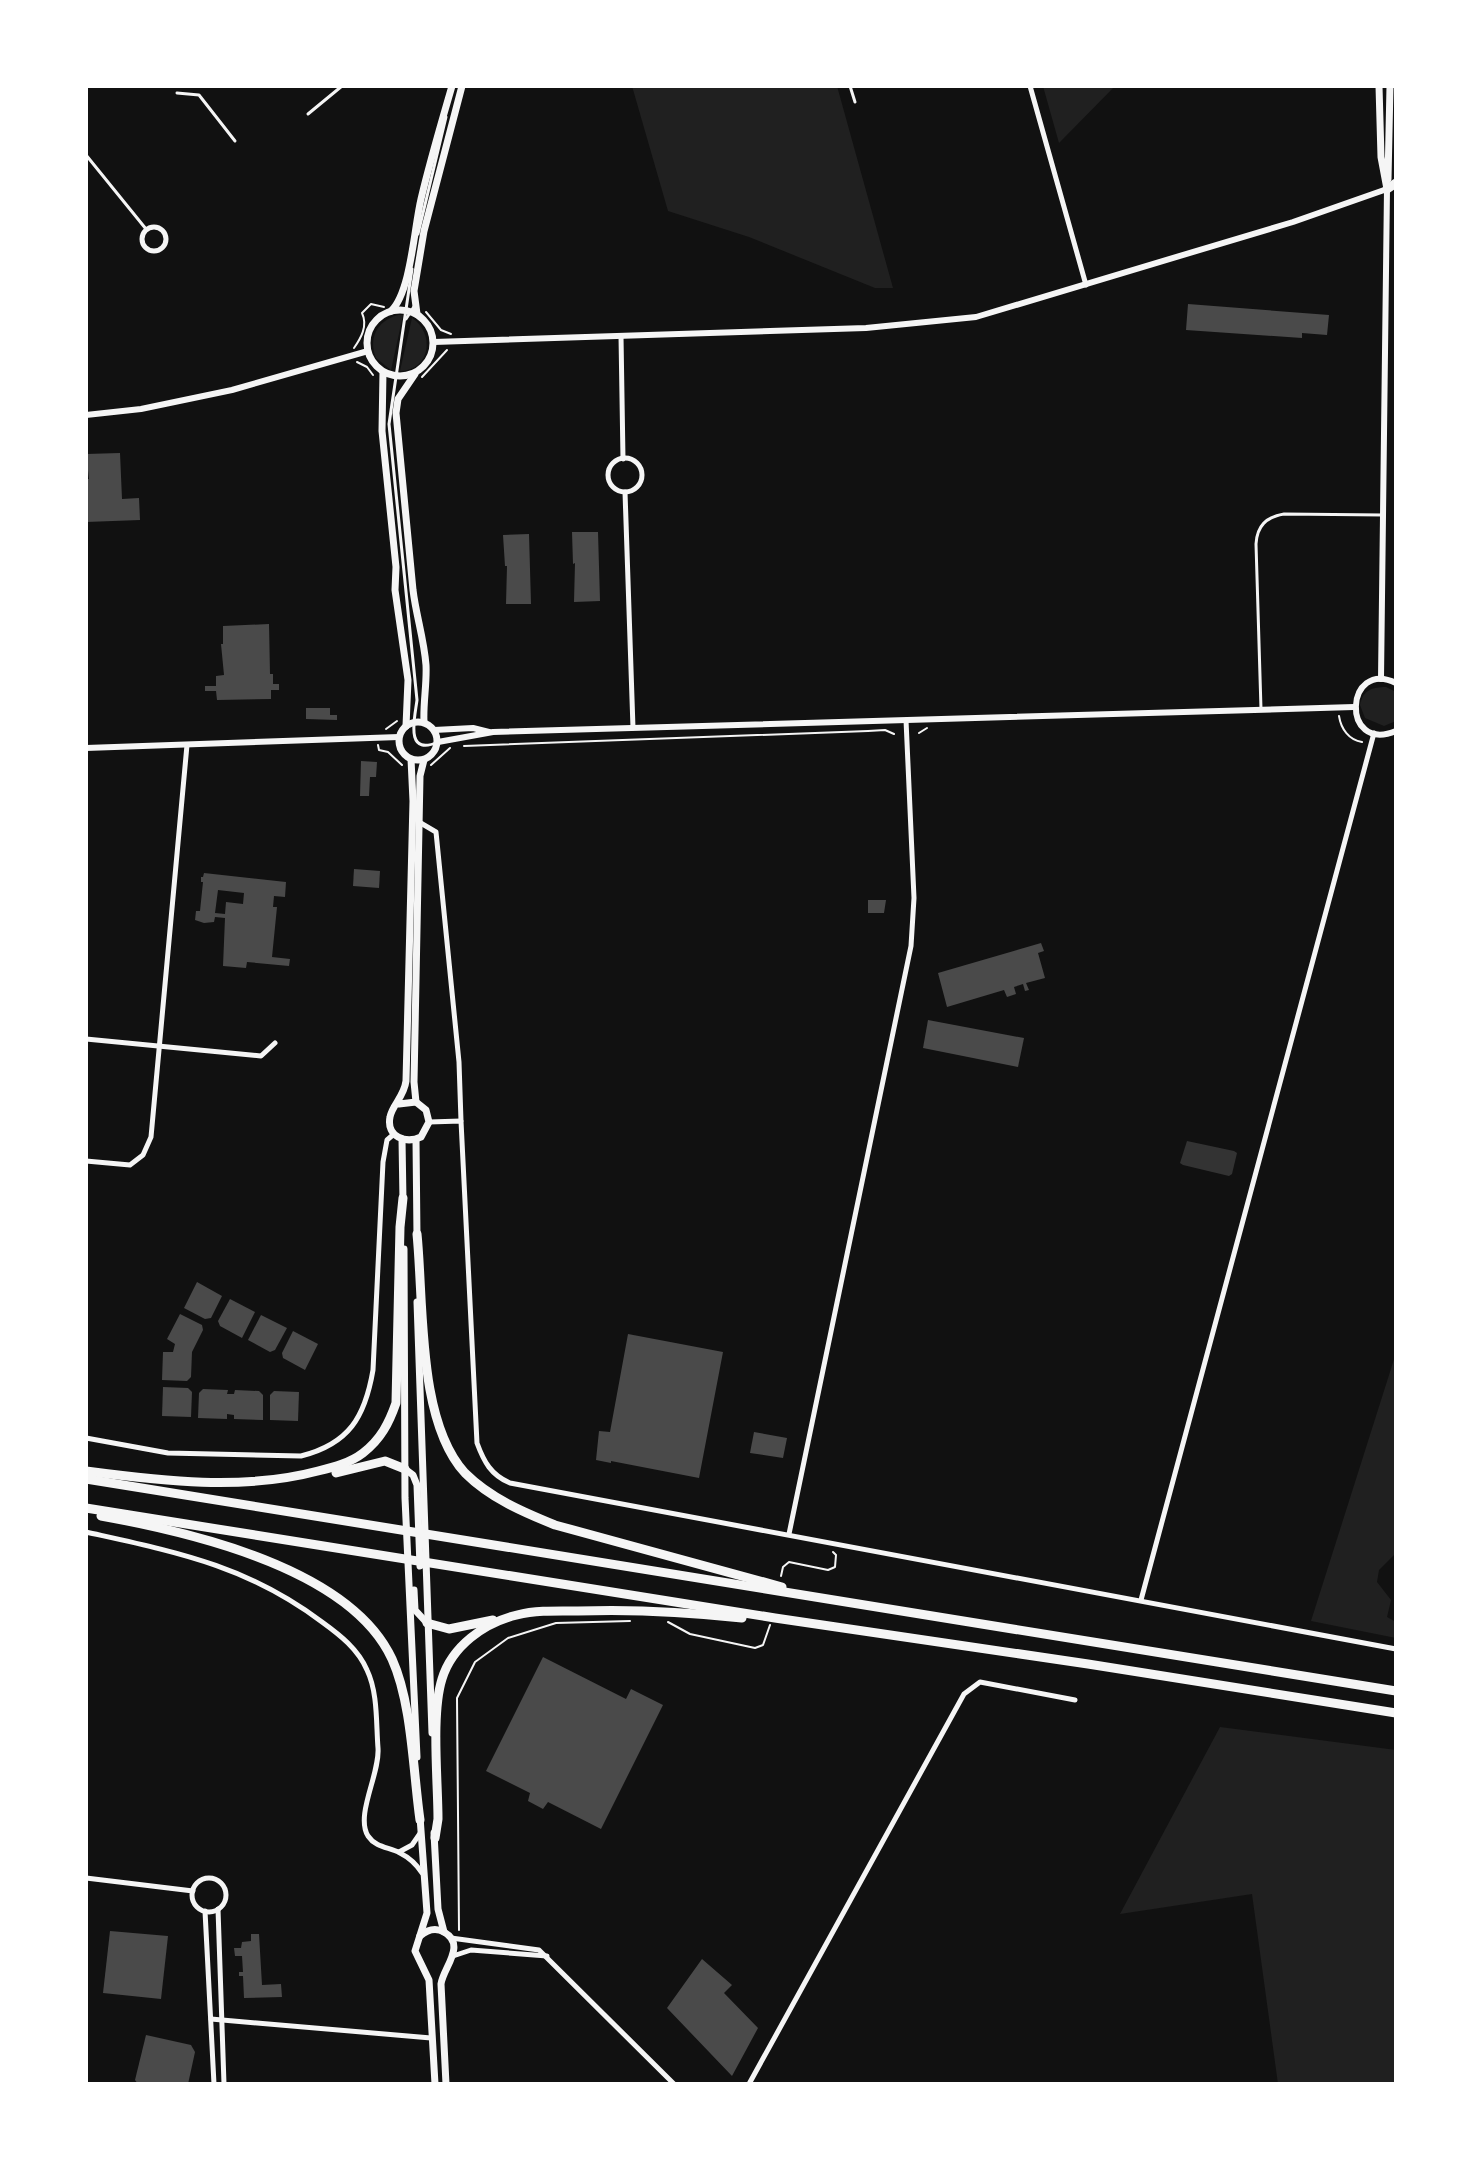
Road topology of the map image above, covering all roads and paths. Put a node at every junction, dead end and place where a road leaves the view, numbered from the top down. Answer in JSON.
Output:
{"nodes":[{"id":1,"x":342,"y":86,"type":"edge"},
{"id":2,"x":452,"y":86,"type":"edge"},
{"id":3,"x":462,"y":86,"type":"edge"},
{"id":4,"x":850,"y":86,"type":"edge"},
{"id":5,"x":1030,"y":86,"type":"edge"},
{"id":6,"x":1379,"y":86,"type":"edge"},
{"id":7,"x":1390,"y":86,"type":"edge"},
{"id":8,"x":177,"y":93,"type":"dead end"},
{"id":9,"x":447,"y":102,"type":"junction"},
{"id":10,"x":855,"y":102,"type":"dead end"},
{"id":11,"x":308,"y":114,"type":"dead end"},
{"id":12,"x":235,"y":141,"type":"dead end"},
{"id":13,"x":86,"y":155,"type":"edge"},
{"id":14,"x":1393,"y":187,"type":"edge"},
{"id":15,"x":146,"y":229,"type":"junction"},
{"id":16,"x":1086,"y":285,"type":"junction"},
{"id":17,"x":390,"y":308,"type":"junction"},
{"id":18,"x":413,"y":311,"type":"junction"},
{"id":19,"x":451,"y":333,"type":"dead end"},
{"id":20,"x":621,"y":335,"type":"junction"},
{"id":21,"x":434,"y":342,"type":"junction"},
{"id":22,"x":353,"y":347,"type":"dead end"},
{"id":23,"x":450,"y":348,"type":"dead end"},
{"id":24,"x":368,"y":351,"type":"junction"},
{"id":25,"x":383,"y":372,"type":"junction"},
{"id":26,"x":394,"y":377,"type":"junction"},
{"id":27,"x":416,"y":377,"type":"junction"},
{"id":28,"x":86,"y":415,"type":"edge"},
{"id":29,"x":623,"y":459,"type":"junction"},
{"id":30,"x":625,"y":492,"type":"junction"},
{"id":31,"x":1383,"y":515,"type":"junction"},
{"id":32,"x":1381,"y":679,"type":"junction"},
{"id":33,"x":1396,"y":683,"type":"edge"},
{"id":34,"x":417,"y":700,"type":"junction"},
{"id":35,"x":1354,"y":707,"type":"junction"},
{"id":36,"x":424,"y":709,"type":"junction"},
{"id":37,"x":1261,"y":709,"type":"junction"},
{"id":38,"x":1339,"y":715,"type":"dead end"},
{"id":39,"x":906,"y":720,"type":"junction"},
{"id":40,"x":424,"y":722,"type":"junction"},
{"id":41,"x":410,"y":724,"type":"junction"},
{"id":42,"x":633,"y":729,"type":"junction"},
{"id":43,"x":434,"y":730,"type":"junction"},
{"id":44,"x":1396,"y":731,"type":"edge"},
{"id":45,"x":493,"y":732,"type":"junction"},
{"id":46,"x":1374,"y":733,"type":"junction"},
{"id":47,"x":894,"y":734,"type":"dead end"},
{"id":48,"x":399,"y":737,"type":"junction"},
{"id":49,"x":438,"y":742,"type":"junction"},
{"id":50,"x":1363,"y":743,"type":"dead end"},
{"id":51,"x":187,"y":745,"type":"junction"},
{"id":52,"x":454,"y":746,"type":"dead end"},
{"id":53,"x":86,"y":748,"type":"edge"},
{"id":54,"x":449,"y":748,"type":"dead end"},
{"id":55,"x":379,"y":750,"type":"dead end"},
{"id":56,"x":411,"y":759,"type":"junction"},
{"id":57,"x":428,"y":762,"type":"junction"},
{"id":58,"x":405,"y":772,"type":"dead end"},
{"id":59,"x":419,"y":822,"type":"junction"},
{"id":60,"x":86,"y":1039,"type":"edge"},
{"id":61,"x":275,"y":1043,"type":"dead end"},
{"id":62,"x":159,"y":1046,"type":"junction"},
{"id":63,"x":416,"y":1102,"type":"junction"},
{"id":64,"x":399,"y":1104,"type":"junction"},
{"id":65,"x":461,"y":1121,"type":"junction"},
{"id":66,"x":429,"y":1122,"type":"junction"},
{"id":67,"x":394,"y":1134,"type":"junction"},
{"id":68,"x":402,"y":1139,"type":"junction"},
{"id":69,"x":416,"y":1140,"type":"junction"},
{"id":70,"x":86,"y":1161,"type":"edge"},
{"id":71,"x":403,"y":1198,"type":"junction"},
{"id":72,"x":417,"y":1234,"type":"junction"},
{"id":73,"x":86,"y":1438,"type":"edge"},
{"id":74,"x":86,"y":1471,"type":"edge"},
{"id":75,"x":405,"y":1473,"type":"junction"},
{"id":76,"x":86,"y":1479,"type":"edge"},
{"id":77,"x":285,"y":1480,"type":"junction"},
{"id":78,"x":414,"y":1499,"type":"junction"},
{"id":79,"x":86,"y":1511,"type":"edge"},
{"id":80,"x":86,"y":1532,"type":"edge"},
{"id":81,"x":789,"y":1534,"type":"junction"},
{"id":82,"x":831,"y":1550,"type":"dead end"},
{"id":83,"x":780,"y":1581,"type":"dead end"},
{"id":84,"x":418,"y":1591,"type":"junction"},
{"id":85,"x":1141,"y":1600,"type":"junction"},
{"id":86,"x":840,"y":1601,"type":"junction"},
{"id":87,"x":517,"y":1615,"type":"junction"},
{"id":88,"x":426,"y":1619,"type":"junction"},
{"id":89,"x":641,"y":1620,"type":"dead end"},
{"id":90,"x":773,"y":1620,"type":"junction"},
{"id":91,"x":668,"y":1622,"type":"dead end"},
{"id":92,"x":1396,"y":1649,"type":"edge"},
{"id":93,"x":1396,"y":1691,"type":"edge"},
{"id":94,"x":1075,"y":1700,"type":"dead end"},
{"id":95,"x":1396,"y":1713,"type":"edge"},
{"id":96,"x":420,"y":1820,"type":"junction"},
{"id":97,"x":421,"y":1831,"type":"junction"},
{"id":98,"x":435,"y":1838,"type":"junction"},
{"id":99,"x":399,"y":1852,"type":"junction"},
{"id":100,"x":425,"y":1876,"type":"junction"},
{"id":101,"x":86,"y":1878,"type":"edge"},
{"id":102,"x":193,"y":1891,"type":"junction"},
{"id":103,"x":218,"y":1909,"type":"junction"},
{"id":104,"x":205,"y":1911,"type":"junction"},
{"id":105,"x":447,"y":1935,"type":"junction"},
{"id":106,"x":420,"y":1936,"type":"junction"},
{"id":107,"x":461,"y":1941,"type":"junction"},
{"id":108,"x":453,"y":1956,"type":"junction"},
{"id":109,"x":548,"y":1956,"type":"junction"},
{"id":110,"x":423,"y":1965,"type":"junction"},
{"id":111,"x":447,"y":1965,"type":"junction"},
{"id":112,"x":211,"y":2019,"type":"junction"},
{"id":113,"x":220,"y":2019,"type":"junction"},
{"id":114,"x":431,"y":2038,"type":"junction"},
{"id":115,"x":214,"y":2084,"type":"edge"},
{"id":116,"x":224,"y":2084,"type":"edge"},
{"id":117,"x":435,"y":2084,"type":"edge"},
{"id":118,"x":446,"y":2084,"type":"edge"},
{"id":119,"x":674,"y":2084,"type":"edge"},
{"id":120,"x":749,"y":2084,"type":"edge"}],
"edges":[{"from":1,"to":11,"type":"lane"},
{"from":2,"to":9,"type":"main road"},
{"from":3,"to":18,"type":"main road"},
{"from":4,"to":10,"type":"lane"},
{"from":5,"to":16,"type":"street"},
{"from":6,"to":14,"type":"main road"},
{"from":7,"to":14,"type":"main road"},
{"from":8,"to":12,"type":"lane"},
{"from":9,"to":17,"type":"main road"},
{"from":9,"to":18,"type":"lane"},
{"from":13,"to":15,"type":"lane"},
{"from":14,"to":16,"type":"street"},
{"from":14,"to":31,"type":"street"},
{"from":15,"to":15,"type":"street"},
{"from":16,"to":20,"type":"street"},
{"from":17,"to":18,"type":"main road"},
{"from":17,"to":22,"type":"path"},
{"from":17,"to":24,"type":"main road"},
{"from":18,"to":19,"type":"path"},
{"from":18,"to":21,"type":"main road"},
{"from":18,"to":26,"type":"lane"},
{"from":20,"to":21,"type":"street"},
{"from":20,"to":29,"type":"street"},
{"from":21,"to":27,"type":"main road"},
{"from":23,"to":27,"type":"path"},
{"from":24,"to":25,"type":"main road"},
{"from":24,"to":28,"type":"street"},
{"from":25,"to":26,"type":"main road"},
{"from":25,"to":41,"type":"main road"},
{"from":26,"to":27,"type":"main road"},
{"from":26,"to":34,"type":"lane"},
{"from":27,"to":36,"type":"main road"},
{"from":29,"to":30,"type":"street"},
{"from":29,"to":30,"type":"street"},
{"from":30,"to":42,"type":"street"},
{"from":31,"to":32,"type":"street"},
{"from":31,"to":37,"type":"lane"},
{"from":32,"to":33,"type":"street"},
{"from":32,"to":35,"type":"street"},
{"from":34,"to":36,"type":"lane"},
{"from":34,"to":41,"type":"lane"},
{"from":35,"to":37,"type":"street"},
{"from":35,"to":46,"type":"street"},
{"from":36,"to":40,"type":"main road"},
{"from":37,"to":39,"type":"street"},
{"from":38,"to":50,"type":"path"},
{"from":39,"to":42,"type":"street"},
{"from":39,"to":81,"type":"street"},
{"from":40,"to":41,"type":"main road"},
{"from":40,"to":43,"type":"main road"},
{"from":41,"to":48,"type":"main road"},
{"from":41,"to":49,"type":"lane"},
{"from":42,"to":45,"type":"street"},
{"from":43,"to":45,"type":"street"},
{"from":43,"to":49,"type":"main road"},
{"from":44,"to":46,"type":"street"},
{"from":45,"to":49,"type":"street"},
{"from":46,"to":85,"type":"street"},
{"from":47,"to":52,"type":"path"},
{"from":48,"to":51,"type":"street"},
{"from":48,"to":56,"type":"main road"},
{"from":49,"to":57,"type":"main road"},
{"from":51,"to":53,"type":"street"},
{"from":51,"to":62,"type":"street"},
{"from":54,"to":57,"type":"path"},
{"from":55,"to":58,"type":"path"},
{"from":56,"to":57,"type":"main road"},
{"from":56,"to":64,"type":"main road"},
{"from":57,"to":59,"type":"main road"},
{"from":59,"to":63,"type":"main road"},
{"from":59,"to":65,"type":"street"},
{"from":60,"to":62,"type":"street"},
{"from":61,"to":62,"type":"street"},
{"from":62,"to":70,"type":"street"},
{"from":63,"to":64,"type":"main road"},
{"from":63,"to":66,"type":"main road"},
{"from":64,"to":67,"type":"main road"},
{"from":65,"to":66,"type":"street"},
{"from":65,"to":81,"type":"street"},
{"from":66,"to":69,"type":"main road"},
{"from":67,"to":68,"type":"main road"},
{"from":67,"to":73,"type":"street"},
{"from":68,"to":69,"type":"main road"},
{"from":68,"to":71,"type":"main road"},
{"from":69,"to":72,"type":"main road"},
{"from":71,"to":75,"type":"main road"},
{"from":71,"to":77,"type":"highway"},
{"from":72,"to":78,"type":"main road"},
{"from":72,"to":86,"type":"highway"},
{"from":74,"to":77,"type":"highway"},
{"from":75,"to":77,"type":"highway"},
{"from":75,"to":78,"type":"main road"},
{"from":76,"to":86,"type":"highway"},
{"from":78,"to":84,"type":"main road"},
{"from":78,"to":84,"type":"main road"},
{"from":79,"to":90,"type":"highway"},
{"from":79,"to":96,"type":"highway"},
{"from":80,"to":99,"type":"street"},
{"from":81,"to":85,"type":"street"},
{"from":82,"to":83,"type":"path"},
{"from":84,"to":88,"type":"main road"},
{"from":84,"to":96,"type":"main road"},
{"from":85,"to":92,"type":"street"},
{"from":86,"to":93,"type":"highway"},
{"from":87,"to":88,"type":"highway"},
{"from":87,"to":90,"type":"highway"},
{"from":87,"to":98,"type":"highway"},
{"from":88,"to":98,"type":"main road"},
{"from":89,"to":107,"type":"path"},
{"from":90,"to":91,"type":"path"},
{"from":90,"to":95,"type":"highway"},
{"from":94,"to":120,"type":"street"},
{"from":96,"to":97,"type":"main road"},
{"from":97,"to":99,"type":"street"},
{"from":97,"to":100,"type":"main road"},
{"from":98,"to":105,"type":"main road"},
{"from":99,"to":100,"type":"street"},
{"from":100,"to":106,"type":"main road"},
{"from":101,"to":102,"type":"street"},
{"from":102,"to":103,"type":"street"},
{"from":102,"to":104,"type":"street"},
{"from":103,"to":104,"type":"street"},
{"from":103,"to":113,"type":"street"},
{"from":104,"to":112,"type":"street"},
{"from":105,"to":106,"type":"main road"},
{"from":105,"to":107,"type":"street"},
{"from":105,"to":108,"type":"main road"},
{"from":106,"to":110,"type":"main road"},
{"from":107,"to":109,"type":"street"},
{"from":108,"to":109,"type":"street"},
{"from":108,"to":111,"type":"main road"},
{"from":109,"to":119,"type":"street"},
{"from":110,"to":111,"type":"main road"},
{"from":110,"to":114,"type":"main road"},
{"from":111,"to":118,"type":"main road"},
{"from":112,"to":113,"type":"street"},
{"from":112,"to":115,"type":"street"},
{"from":113,"to":114,"type":"street"},
{"from":113,"to":116,"type":"street"},
{"from":114,"to":117,"type":"main road"}]}
